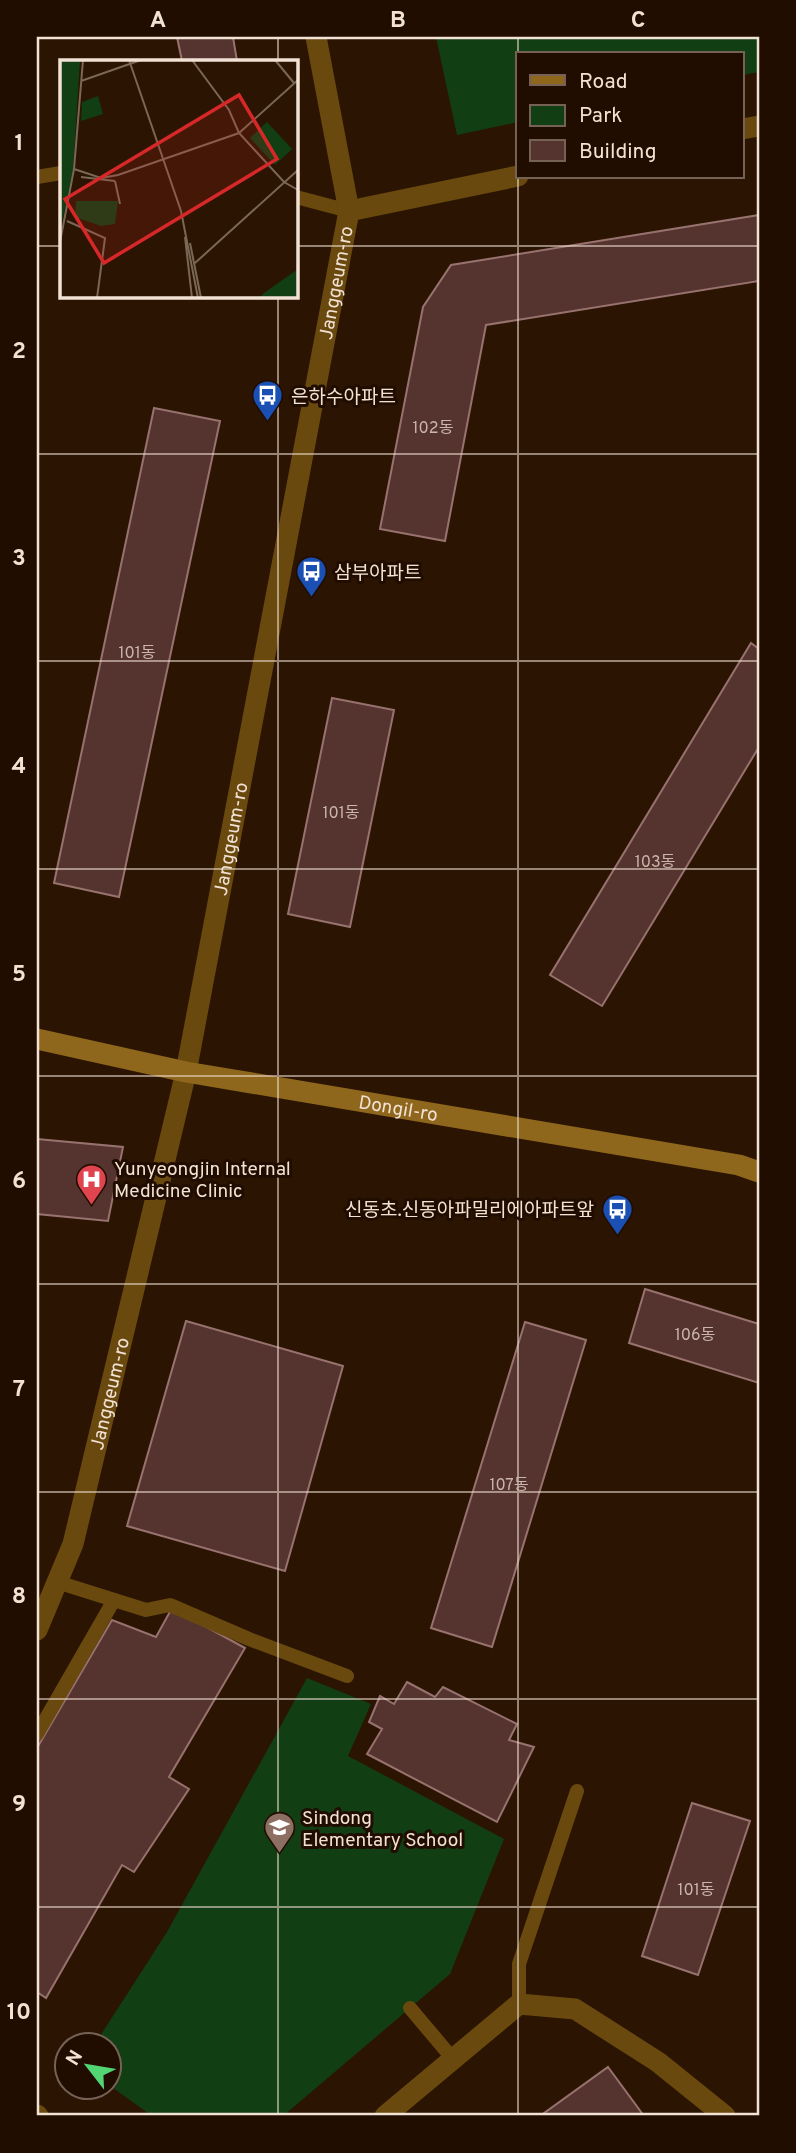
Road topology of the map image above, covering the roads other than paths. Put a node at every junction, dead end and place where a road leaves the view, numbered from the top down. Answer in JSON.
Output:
{"nodes":[{"id":1,"x":316,"y":37,"type":"edge"},
{"id":2,"x":60,"y":173,"type":"edge"},
{"id":3,"x":516,"y":176,"type":"edge"},
{"id":4,"x":37,"y":177,"type":"edge"},
{"id":5,"x":298,"y":198,"type":"edge"},
{"id":6,"x":349,"y":211,"type":"junction"},
{"id":7,"x":37,"y":1039,"type":"edge"},
{"id":8,"x":186,"y":1072,"type":"junction"},
{"id":9,"x":759,"y":1172,"type":"edge"},
{"id":10,"x":57,"y":1582,"type":"junction"},
{"id":11,"x":114,"y":1600,"type":"junction"},
{"id":12,"x":37,"y":1630,"type":"edge"},
{"id":13,"x":347,"y":1676,"type":"dead end"},
{"id":14,"x":37,"y":1734,"type":"edge"},
{"id":15,"x":577,"y":1791,"type":"dead end"},
{"id":16,"x":519,"y":2004,"type":"junction"},
{"id":17,"x":410,"y":2008,"type":"dead end"},
{"id":18,"x":453,"y":2059,"type":"junction"},
{"id":19,"x":385,"y":2116,"type":"edge"},
{"id":20,"x":725,"y":2116,"type":"edge"}],
"edges":[{"from":1,"to":6,"type":"street","name":"Janggeum-ro"},
{"from":2,"to":4,"type":"lane"},
{"from":3,"to":6,"type":"street"},
{"from":5,"to":6,"type":"lane"},
{"from":6,"to":8,"type":"street","name":"Janggeum-ro"},
{"from":7,"to":8,"type":"street","name":"Dongil-ro"},
{"from":8,"to":9,"type":"street","name":"Dongil-ro"},
{"from":8,"to":10,"type":"street","name":"Janggeum-ro"},
{"from":10,"to":11,"type":"lane"},
{"from":10,"to":12,"type":"street","name":"Janggeum-ro"},
{"from":11,"to":13,"type":"lane"},
{"from":11,"to":14,"type":"lane"},
{"from":15,"to":16,"type":"lane"},
{"from":16,"to":18,"type":"street"},
{"from":16,"to":20,"type":"street"},
{"from":17,"to":18,"type":"lane"},
{"from":18,"to":19,"type":"street"}]}
